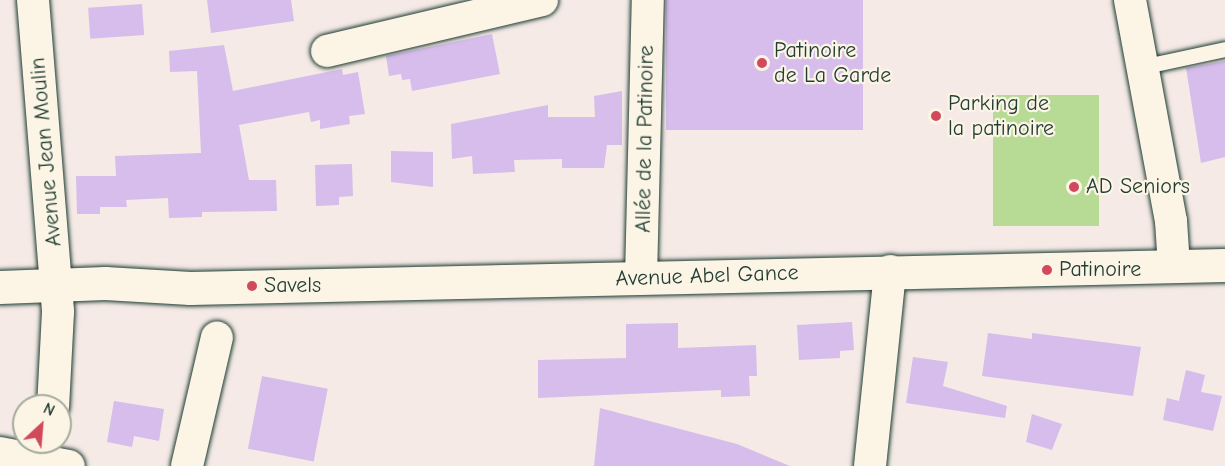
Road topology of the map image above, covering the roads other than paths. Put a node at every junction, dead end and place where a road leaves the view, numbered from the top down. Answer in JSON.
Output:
{"nodes":[{"id":1,"x":33,"y":0,"type":"edge"},
{"id":2,"x":542,"y":0,"type":"edge"},
{"id":3,"x":648,"y":0,"type":"edge"},
{"id":4,"x":1130,"y":0,"type":"edge"},
{"id":5,"x":1225,"y":49,"type":"edge"},
{"id":6,"x":327,"y":51,"type":"dead end"},
{"id":7,"x":1142,"y":67,"type":"junction"},
{"id":8,"x":1225,"y":265,"type":"edge"},
{"id":9,"x":1174,"y":266,"type":"junction"},
{"id":10,"x":890,"y":271,"type":"junction"},
{"id":11,"x":641,"y":278,"type":"junction"},
{"id":12,"x":0,"y":287,"type":"edge"},
{"id":13,"x":56,"y":295,"type":"junction"},
{"id":14,"x":0,"y":306,"type":"edge"},
{"id":15,"x":217,"y":337,"type":"dead end"},
{"id":16,"x":53,"y":394,"type":"edge"},
{"id":17,"x":0,"y":453,"type":"edge"},
{"id":18,"x":54,"y":459,"type":"edge"},
{"id":19,"x":187,"y":466,"type":"edge"},
{"id":20,"x":870,"y":466,"type":"edge"}],
"edges":[{"from":1,"to":13,"type":"street","name":"Avenue Jean Moulin"},
{"from":2,"to":6,"type":"street"},
{"from":3,"to":11,"type":"street","name":"Allée de la Patinoire"},
{"from":4,"to":7,"type":"street"},
{"from":5,"to":7,"type":"lane"},
{"from":7,"to":9,"type":"street"},
{"from":8,"to":9,"type":"main road","name":"Avenue Abel Gance"},
{"from":9,"to":10,"type":"main road","name":"Avenue Abel Gance"},
{"from":10,"to":11,"type":"main road","name":"Avenue Abel Gance"},
{"from":10,"to":20,"type":"street"},
{"from":11,"to":13,"type":"main road","name":"Avenue Abel Gance"},
{"from":12,"to":13,"type":"main road","name":"Avenue Abel Gance"},
{"from":13,"to":14,"type":"main road","name":"Avenue Abel Gance"},
{"from":13,"to":16,"type":"street","name":"Avenue Jean Moulin"},
{"from":15,"to":19,"type":"street"},
{"from":17,"to":18,"type":"street"}]}
